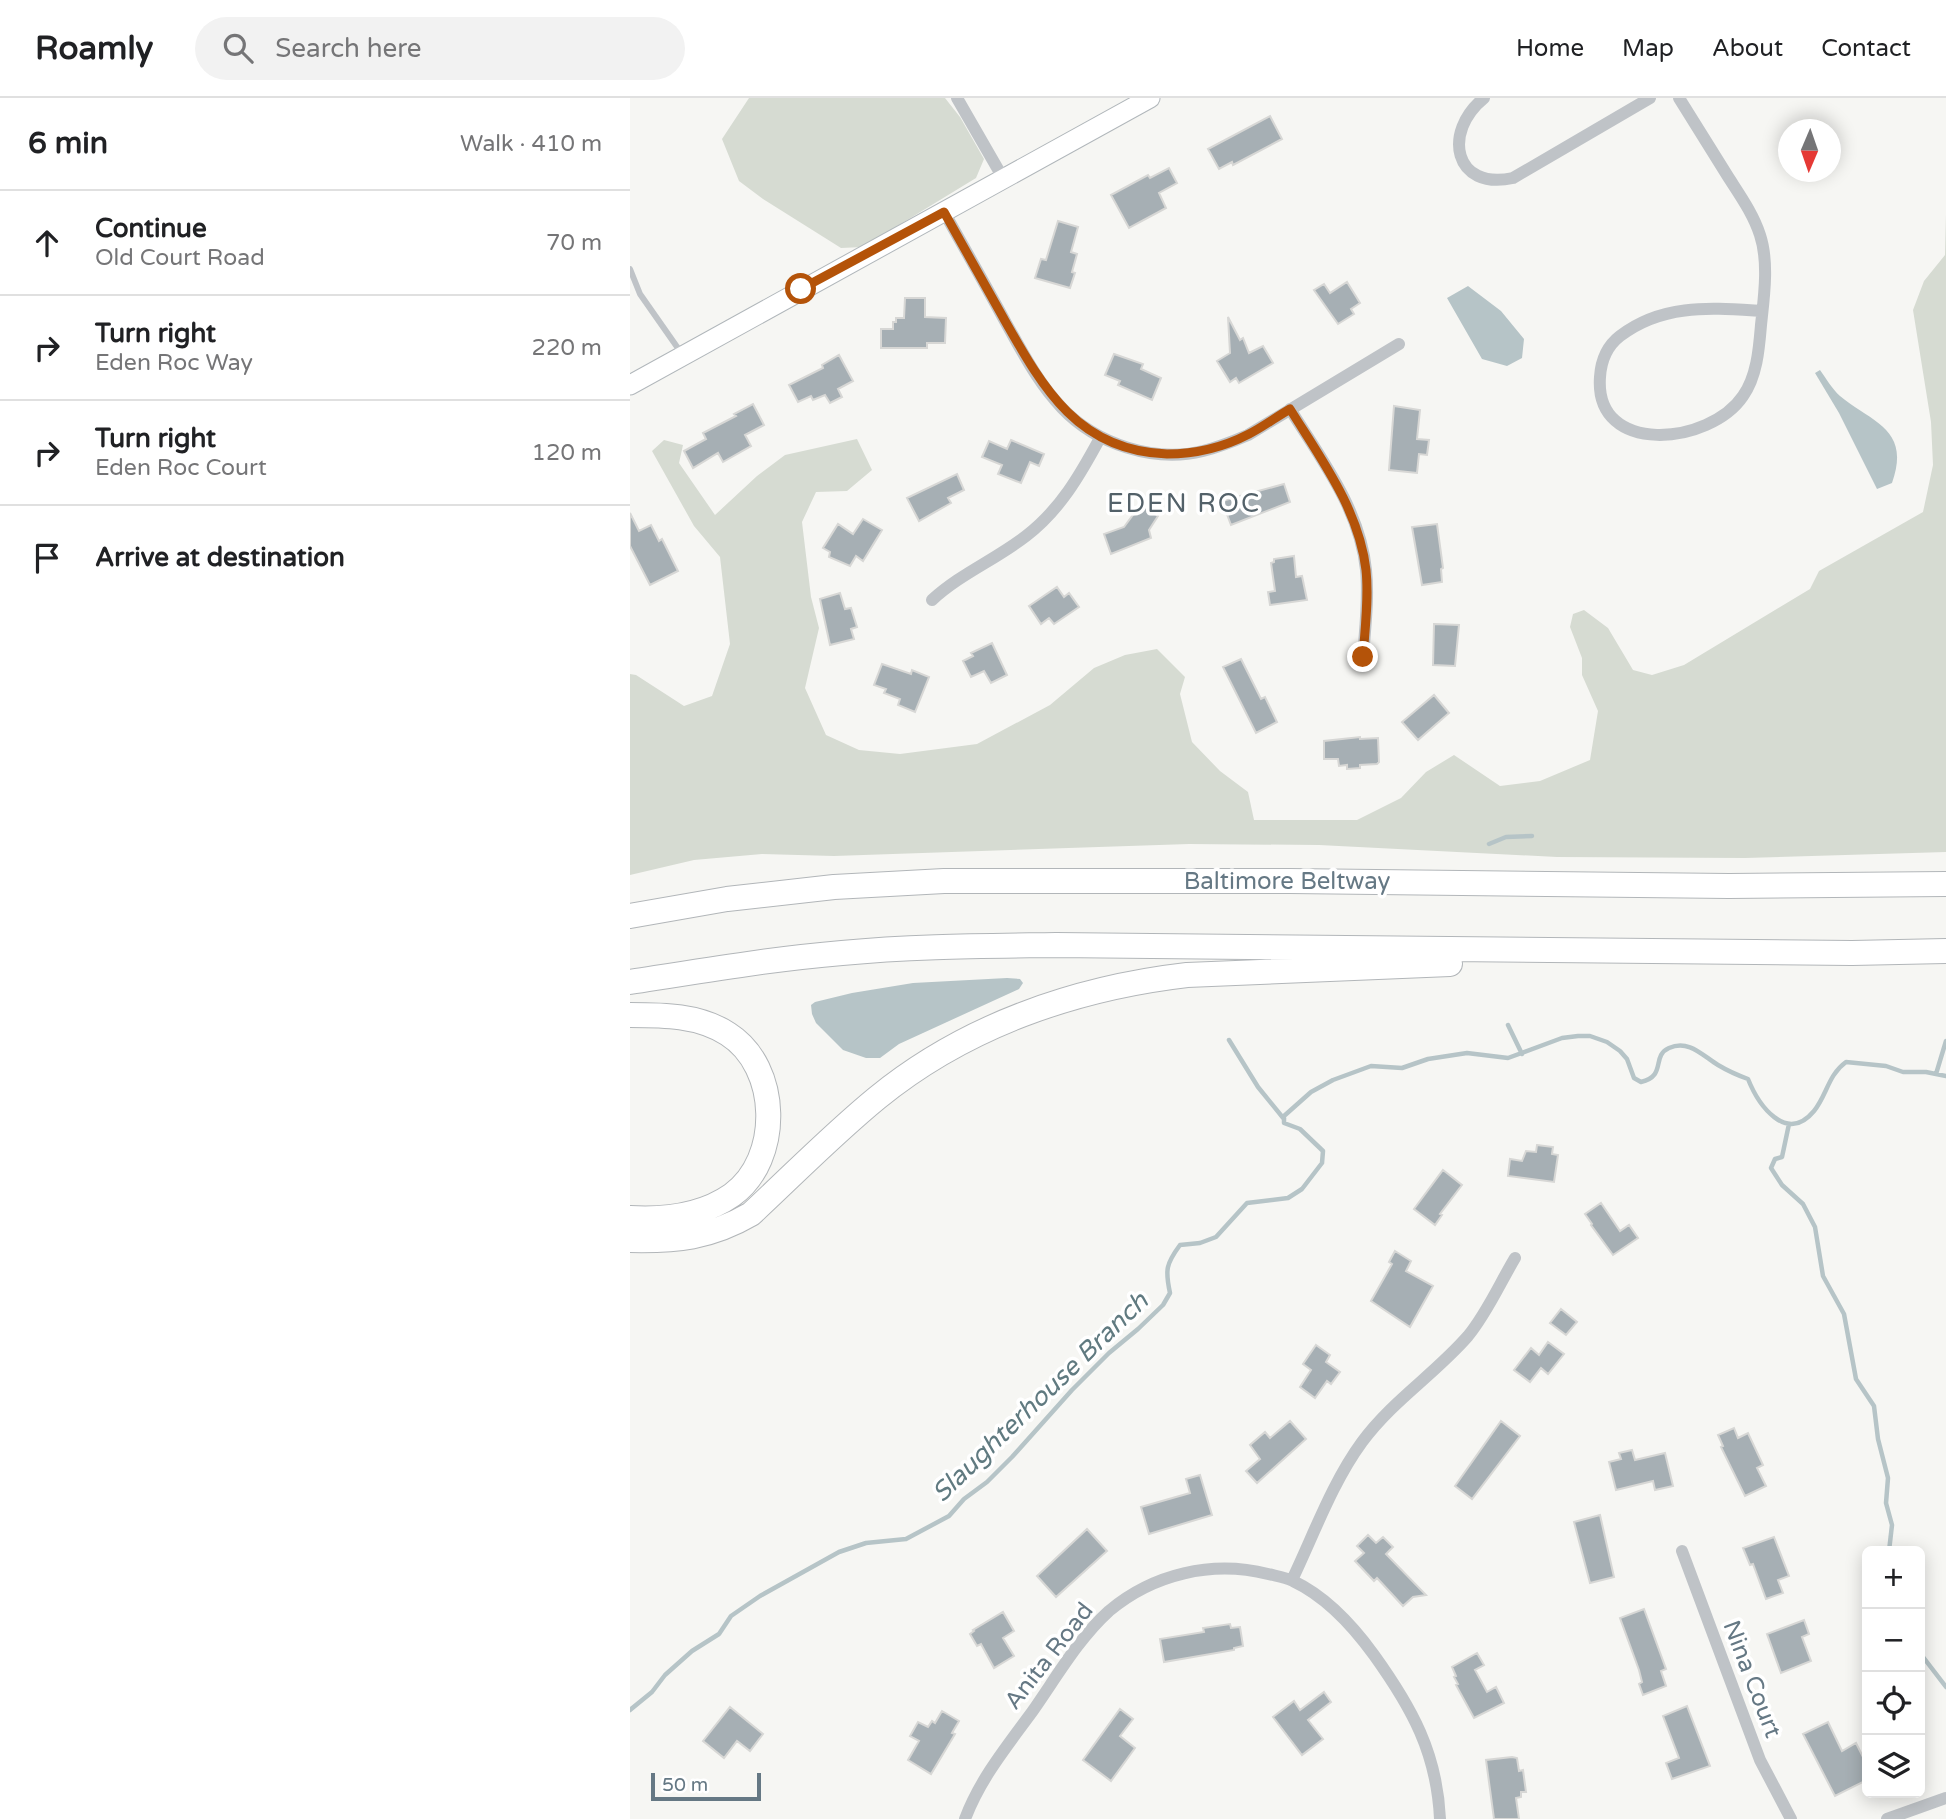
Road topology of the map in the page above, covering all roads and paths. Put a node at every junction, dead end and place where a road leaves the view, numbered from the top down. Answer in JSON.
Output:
{"nodes":[{"id":1,"x":957,"y":98,"type":"edge"},
{"id":2,"x":1150,"y":98,"type":"edge"},
{"id":3,"x":1484,"y":98,"type":"edge"},
{"id":4,"x":1650,"y":98,"type":"edge"},
{"id":5,"x":1679,"y":98,"type":"edge"},
{"id":6,"x":1003,"y":178,"type":"junction"},
{"id":7,"x":944,"y":212,"type":"junction"},
{"id":8,"x":630,"y":269,"type":"edge"},
{"id":9,"x":1762,"y":311,"type":"junction"},
{"id":10,"x":1399,"y":344,"type":"dead end"},
{"id":11,"x":683,"y":356,"type":"junction"},
{"id":12,"x":630,"y":385,"type":"edge"},
{"id":13,"x":1290,"y":409,"type":"junction"},
{"id":14,"x":1100,"y":438,"type":"junction"},
{"id":15,"x":932,"y":600,"type":"dead end"},
{"id":16,"x":1363,"y":657,"type":"dead end"},
{"id":17,"x":1946,"y":884,"type":"edge"},
{"id":18,"x":630,"y":916,"type":"edge"},
{"id":19,"x":1946,"y":951,"type":"edge"},
{"id":20,"x":1731,"y":952,"type":"junction"},
{"id":21,"x":630,"y":982,"type":"edge"},
{"id":22,"x":630,"y":1015,"type":"edge"},
{"id":23,"x":630,"y":1218,"type":"edge"},
{"id":24,"x":630,"y":1240,"type":"edge"},
{"id":25,"x":1515,"y":1258,"type":"dead end"},
{"id":26,"x":1682,"y":1551,"type":"dead end"},
{"id":27,"x":1292,"y":1580,"type":"junction"},
{"id":28,"x":1946,"y":1798,"type":"edge"},
{"id":29,"x":965,"y":1819,"type":"edge"},
{"id":30,"x":1440,"y":1819,"type":"edge"},
{"id":31,"x":1791,"y":1819,"type":"edge"},
{"id":32,"x":1887,"y":1819,"type":"edge"}],
"edges":[{"from":1,"to":6,"type":"street"},
{"from":2,"to":6,"type":"main road"},
{"from":3,"to":4,"type":"street"},
{"from":5,"to":9,"type":"street"},
{"from":6,"to":7,"type":"main road"},
{"from":7,"to":11,"type":"main road"},
{"from":7,"to":14,"type":"street"},
{"from":8,"to":11,"type":"lane"},
{"from":9,"to":9,"type":"street"},
{"from":10,"to":13,"type":"street"},
{"from":11,"to":12,"type":"main road"},
{"from":13,"to":14,"type":"street"},
{"from":13,"to":16,"type":"street"},
{"from":14,"to":15,"type":"street"},
{"from":17,"to":18,"type":"highway","name":"Baltimore Beltway"},
{"from":19,"to":20,"type":"highway"},
{"from":20,"to":21,"type":"highway"},
{"from":20,"to":24,"type":"highway"},
{"from":22,"to":23,"type":"highway"},
{"from":25,"to":27,"type":"street"},
{"from":26,"to":31,"type":"street","name":"Nina Court"},
{"from":27,"to":29,"type":"street","name":"Anita Road"},
{"from":27,"to":30,"type":"street","name":"Anita Road"},
{"from":28,"to":32,"type":"street"}]}
